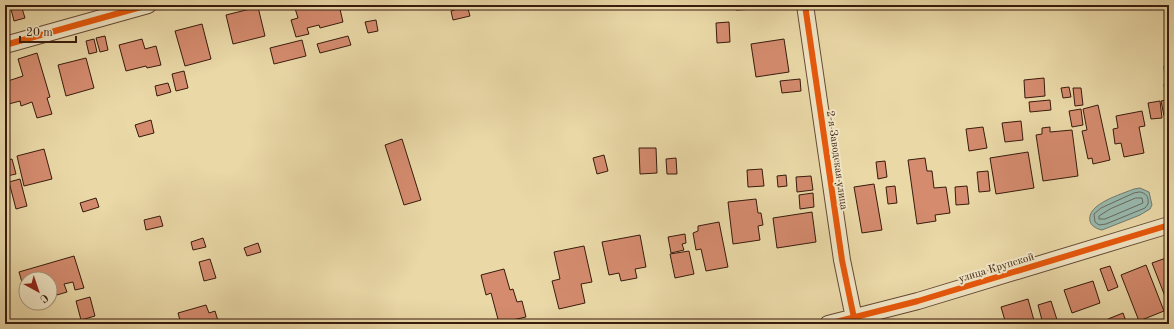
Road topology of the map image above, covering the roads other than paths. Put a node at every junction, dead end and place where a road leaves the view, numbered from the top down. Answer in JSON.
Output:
{"nodes":[{"id":1,"x":148,"y":5,"type":"edge"},
{"id":2,"x":805,"y":5,"type":"edge"},
{"id":3,"x":5,"y":45,"type":"edge"},
{"id":4,"x":1169,"y":225,"type":"edge"},
{"id":5,"x":854,"y":318,"type":"junction"},
{"id":6,"x":828,"y":324,"type":"edge"}],
"edges":[{"from":1,"to":3,"type":"street"},
{"from":2,"to":5,"type":"street","name":"2-я Заводская улица"},
{"from":4,"to":5,"type":"street","name":"улица Крупской"},
{"from":5,"to":6,"type":"street","name":"улица Крупской"}]}
